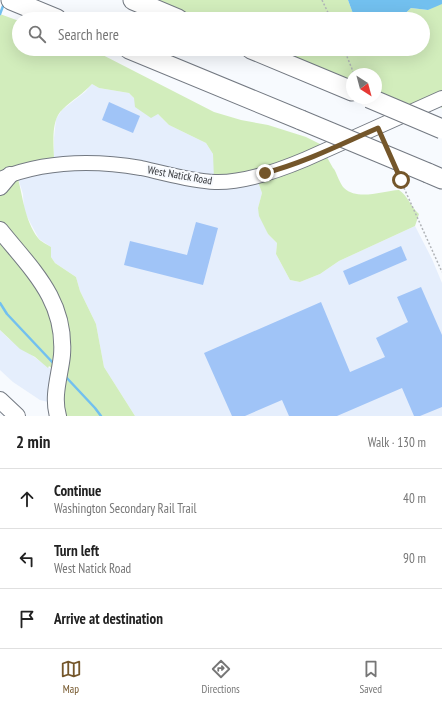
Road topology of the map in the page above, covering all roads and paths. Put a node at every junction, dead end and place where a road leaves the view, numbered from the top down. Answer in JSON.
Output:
{"nodes":[{"id":1,"x":11,"y":0,"type":"edge"},
{"id":2,"x":133,"y":0,"type":"edge"},
{"id":3,"x":322,"y":0,"type":"edge"},
{"id":4,"x":40,"y":12,"type":"edge"},
{"id":5,"x":161,"y":12,"type":"edge"},
{"id":6,"x":327,"y":12,"type":"edge"},
{"id":7,"x":146,"y":56,"type":"edge"},
{"id":8,"x":268,"y":56,"type":"edge"},
{"id":9,"x":347,"y":56,"type":"edge"},
{"id":10,"x":352,"y":68,"type":"edge"},
{"id":11,"x":346,"y":88,"type":"edge"},
{"id":12,"x":442,"y":98,"type":"edge"},
{"id":13,"x":382,"y":104,"type":"edge"},
{"id":14,"x":442,"y":129,"type":"edge"},
{"id":15,"x":398,"y":173,"type":"dead end"},
{"id":16,"x":435,"y":176,"type":"edge"},
{"id":17,"x":3,"y":180,"type":"edge"},
{"id":18,"x":0,"y":230,"type":"edge"},
{"id":19,"x":442,"y":272,"type":"edge"},
{"id":20,"x":0,"y":400,"type":"edge"},
{"id":21,"x":17,"y":416,"type":"edge"},
{"id":22,"x":58,"y":416,"type":"edge"}],
"edges":[{"from":1,"to":4,"type":"highway"},
{"from":2,"to":5,"type":"highway"},
{"from":3,"to":6,"type":"path"},
{"from":7,"to":16,"type":"highway","bridge":true},
{"from":8,"to":11,"type":"highway"},
{"from":9,"to":10,"type":"path"},
{"from":12,"to":17,"type":"street","name":"West Natick Road"},
{"from":13,"to":14,"type":"highway","bridge":true},
{"from":15,"to":19,"type":"path"},
{"from":18,"to":22,"type":"main road"},
{"from":20,"to":21,"type":"main road"}]}
